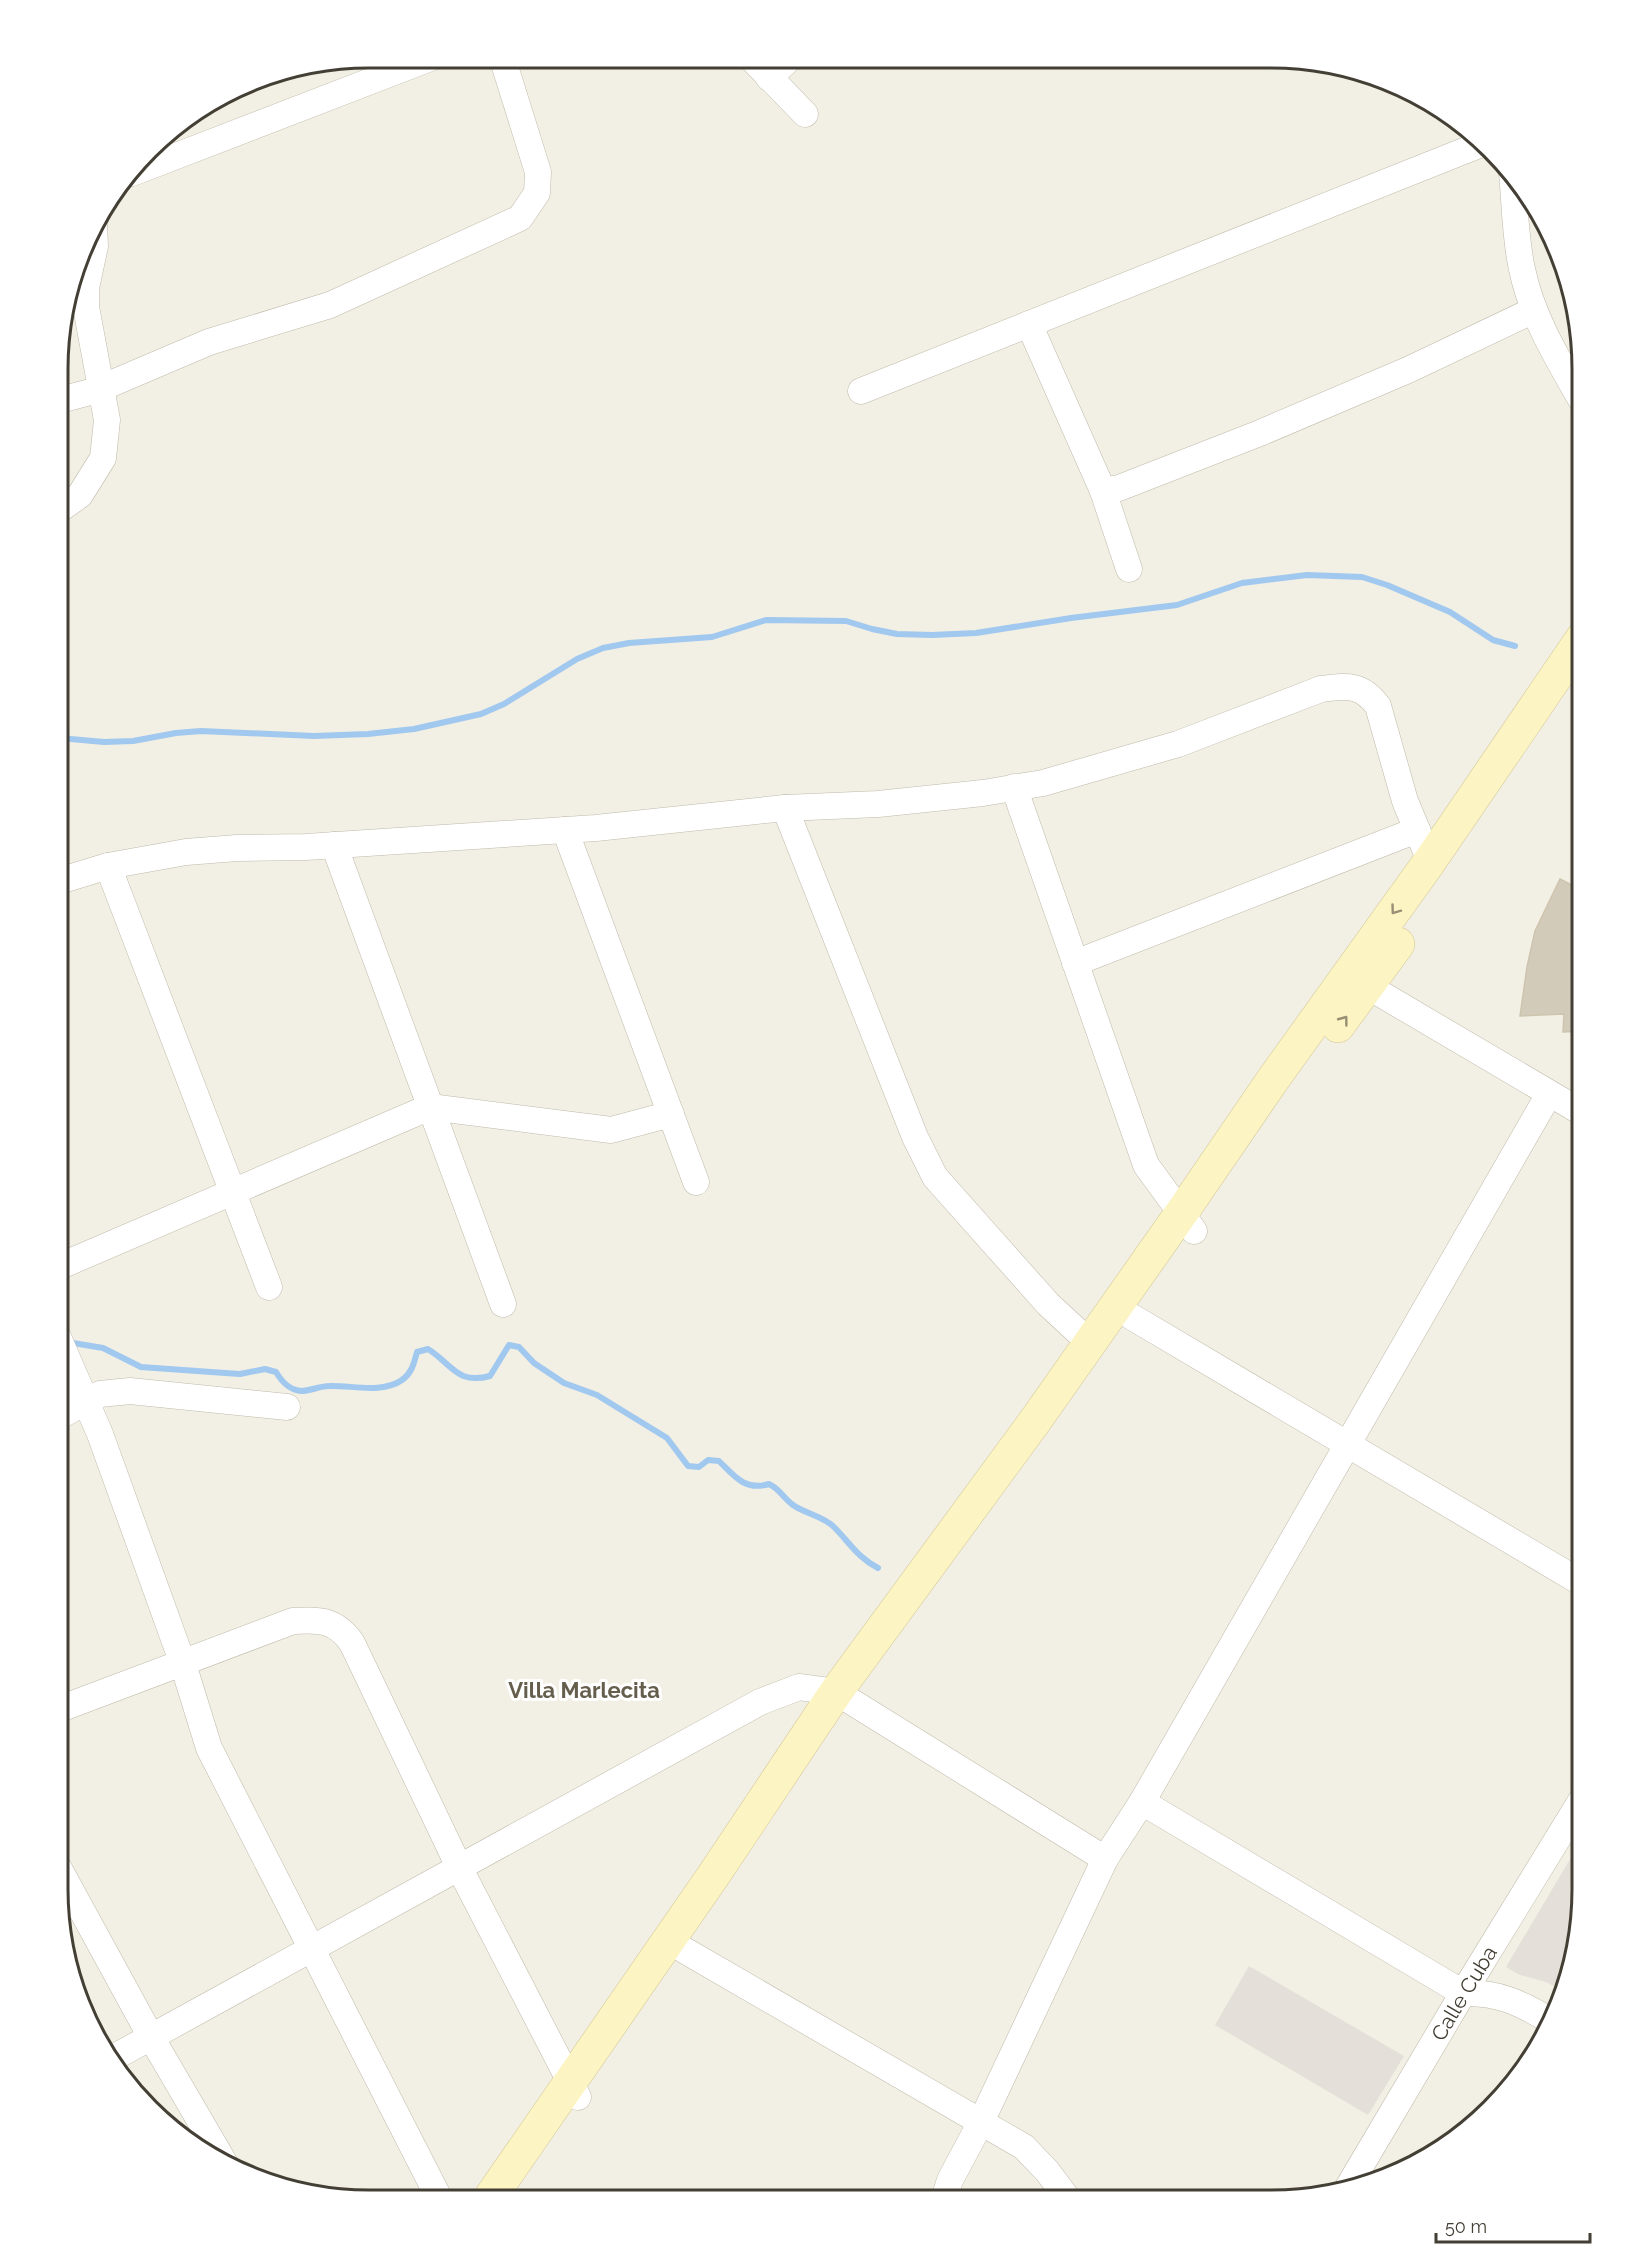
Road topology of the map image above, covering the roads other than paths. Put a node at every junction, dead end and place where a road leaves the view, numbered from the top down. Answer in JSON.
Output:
{"nodes":[{"id":1,"x":404,"y":68,"type":"edge"},
{"id":2,"x":505,"y":68,"type":"edge"},
{"id":3,"x":760,"y":68,"type":"edge"},
{"id":4,"x":780,"y":68,"type":"edge"},
{"id":5,"x":769,"y":78,"type":"junction"},
{"id":6,"x":805,"y":114,"type":"dead end"},
{"id":7,"x":1475,"y":147,"type":"edge"},
{"id":8,"x":143,"y":169,"type":"edge"},
{"id":9,"x":1514,"y":190,"type":"edge"},
{"id":10,"x":95,"y":243,"type":"edge"},
{"id":11,"x":1534,"y":310,"type":"junction"},
{"id":12,"x":1029,"y":324,"type":"junction"},
{"id":13,"x":1572,"y":384,"type":"edge"},
{"id":14,"x":101,"y":388,"type":"junction"},
{"id":15,"x":861,"y":391,"type":"dead end"},
{"id":16,"x":68,"y":398,"type":"edge"},
{"id":17,"x":1103,"y":491,"type":"junction"},
{"id":18,"x":68,"y":504,"type":"edge"},
{"id":19,"x":1129,"y":569,"type":"dead end"},
{"id":20,"x":1572,"y":653,"type":"edge"},
{"id":21,"x":1572,"y":688,"type":"edge"},
{"id":22,"x":1014,"y":788,"type":"junction"},
{"id":23,"x":785,"y":808,"type":"junction"},
{"id":24,"x":565,"y":830,"type":"junction"},
{"id":25,"x":1417,"y":830,"type":"junction"},
{"id":26,"x":334,"y":845,"type":"junction"},
{"id":27,"x":1430,"y":861,"type":"junction"},
{"id":28,"x":108,"y":866,"type":"junction"},
{"id":29,"x":68,"y":878,"type":"edge"},
{"id":30,"x":1075,"y":963,"type":"junction"},
{"id":31,"x":1369,"y":987,"type":"junction"},
{"id":32,"x":1549,"y":1094,"type":"junction"},
{"id":33,"x":430,"y":1107,"type":"junction"},
{"id":34,"x":1572,"y":1107,"type":"edge"},
{"id":35,"x":671,"y":1114,"type":"junction"},
{"id":36,"x":696,"y":1182,"type":"dead end"},
{"id":37,"x":233,"y":1192,"type":"junction"},
{"id":38,"x":1188,"y":1222,"type":"junction"},
{"id":39,"x":68,"y":1263,"type":"edge"},
{"id":40,"x":269,"y":1287,"type":"dead end"},
{"id":41,"x":503,"y":1304,"type":"dead end"},
{"id":42,"x":1132,"y":1317,"type":"junction"},
{"id":43,"x":1090,"y":1343,"type":"junction"},
{"id":44,"x":68,"y":1359,"type":"edge"},
{"id":45,"x":87,"y":1401,"type":"junction"},
{"id":46,"x":287,"y":1407,"type":"dead end"},
{"id":47,"x":68,"y":1411,"type":"edge"},
{"id":48,"x":1347,"y":1445,"type":"junction"},
{"id":49,"x":1572,"y":1577,"type":"edge"},
{"id":50,"x":183,"y":1664,"type":"junction"},
{"id":51,"x":845,"y":1697,"type":"junction"},
{"id":52,"x":68,"y":1706,"type":"edge"},
{"id":53,"x":1142,"y":1802,"type":"junction"},
{"id":54,"x":1572,"y":1815,"type":"edge"},
{"id":55,"x":1105,"y":1859,"type":"junction"},
{"id":56,"x":460,"y":1869,"type":"junction"},
{"id":57,"x":68,"y":1885,"type":"edge"},
{"id":58,"x":312,"y":1949,"type":"junction"},
{"id":59,"x":684,"y":1950,"type":"junction"},
{"id":60,"x":1463,"y":1993,"type":"junction"},
{"id":61,"x":1544,"y":2016,"type":"edge"},
{"id":62,"x":151,"y":2037,"type":"junction"},
{"id":63,"x":118,"y":2055,"type":"edge"},
{"id":64,"x":574,"y":2090,"type":"junction"},
{"id":65,"x":981,"y":2122,"type":"junction"},
{"id":66,"x":216,"y":2148,"type":"edge"},
{"id":67,"x":1354,"y":2178,"type":"edge"},
{"id":68,"x":435,"y":2190,"type":"edge"},
{"id":69,"x":496,"y":2190,"type":"edge"},
{"id":70,"x":513,"y":2190,"type":"edge"},
{"id":71,"x":947,"y":2190,"type":"edge"},
{"id":72,"x":1061,"y":2190,"type":"edge"}],
"edges":[{"from":1,"to":8,"type":"street"},
{"from":2,"to":14,"type":"street"},
{"from":3,"to":5,"type":"street"},
{"from":4,"to":5,"type":"street"},
{"from":5,"to":6,"type":"street"},
{"from":7,"to":12,"type":"street"},
{"from":9,"to":11,"type":"street"},
{"from":10,"to":14,"type":"street"},
{"from":11,"to":13,"type":"street"},
{"from":11,"to":17,"type":"street"},
{"from":12,"to":15,"type":"street"},
{"from":12,"to":17,"type":"street"},
{"from":14,"to":16,"type":"street"},
{"from":14,"to":18,"type":"street"},
{"from":17,"to":19,"type":"street"},
{"from":20,"to":27,"type":"street"},
{"from":21,"to":31,"type":"street"},
{"from":22,"to":23,"type":"street"},
{"from":22,"to":25,"type":"street"},
{"from":22,"to":30,"type":"street"},
{"from":23,"to":24,"type":"street"},
{"from":23,"to":43,"type":"street"},
{"from":24,"to":26,"type":"street"},
{"from":24,"to":35,"type":"street"},
{"from":25,"to":27,"type":"street"},
{"from":25,"to":30,"type":"street"},
{"from":26,"to":28,"type":"street"},
{"from":26,"to":33,"type":"street"},
{"from":27,"to":38,"type":"street","one_way":true},
{"from":28,"to":29,"type":"street"},
{"from":28,"to":37,"type":"street"},
{"from":30,"to":38,"type":"street"},
{"from":31,"to":32,"type":"street"},
{"from":38,"to":31,"type":"street","one_way":true},
{"from":32,"to":34,"type":"street"},
{"from":32,"to":48,"type":"street"},
{"from":33,"to":35,"type":"street"},
{"from":33,"to":37,"type":"street"},
{"from":33,"to":41,"type":"street"},
{"from":35,"to":36,"type":"street"},
{"from":37,"to":39,"type":"street"},
{"from":37,"to":40,"type":"street"},
{"from":38,"to":42,"type":"street"},
{"from":38,"to":43,"type":"street"},
{"from":42,"to":48,"type":"street"},
{"from":42,"to":51,"type":"street"},
{"from":43,"to":51,"type":"street"},
{"from":44,"to":45,"type":"street"},
{"from":45,"to":46,"type":"street"},
{"from":45,"to":47,"type":"street"},
{"from":45,"to":50,"type":"street"},
{"from":48,"to":49,"type":"street"},
{"from":48,"to":53,"type":"street"},
{"from":50,"to":52,"type":"street"},
{"from":50,"to":56,"type":"street"},
{"from":50,"to":58,"type":"street"},
{"from":51,"to":55,"type":"street"},
{"from":51,"to":56,"type":"street"},
{"from":51,"to":59,"type":"street"},
{"from":51,"to":64,"type":"street"},
{"from":53,"to":55,"type":"street"},
{"from":53,"to":60,"type":"street"},
{"from":54,"to":60,"type":"street","name":"Calle Cuba"},
{"from":55,"to":65,"type":"street"},
{"from":56,"to":58,"type":"street"},
{"from":56,"to":64,"type":"street"},
{"from":57,"to":62,"type":"street"},
{"from":58,"to":62,"type":"street"},
{"from":58,"to":68,"type":"street"},
{"from":59,"to":64,"type":"street"},
{"from":59,"to":65,"type":"street"},
{"from":60,"to":61,"type":"street"},
{"from":60,"to":67,"type":"street","name":"Calle Cuba"},
{"from":62,"to":63,"type":"street"},
{"from":62,"to":66,"type":"street"},
{"from":64,"to":69,"type":"street"},
{"from":64,"to":70,"type":"street"},
{"from":65,"to":71,"type":"street"},
{"from":65,"to":72,"type":"street"}]}
